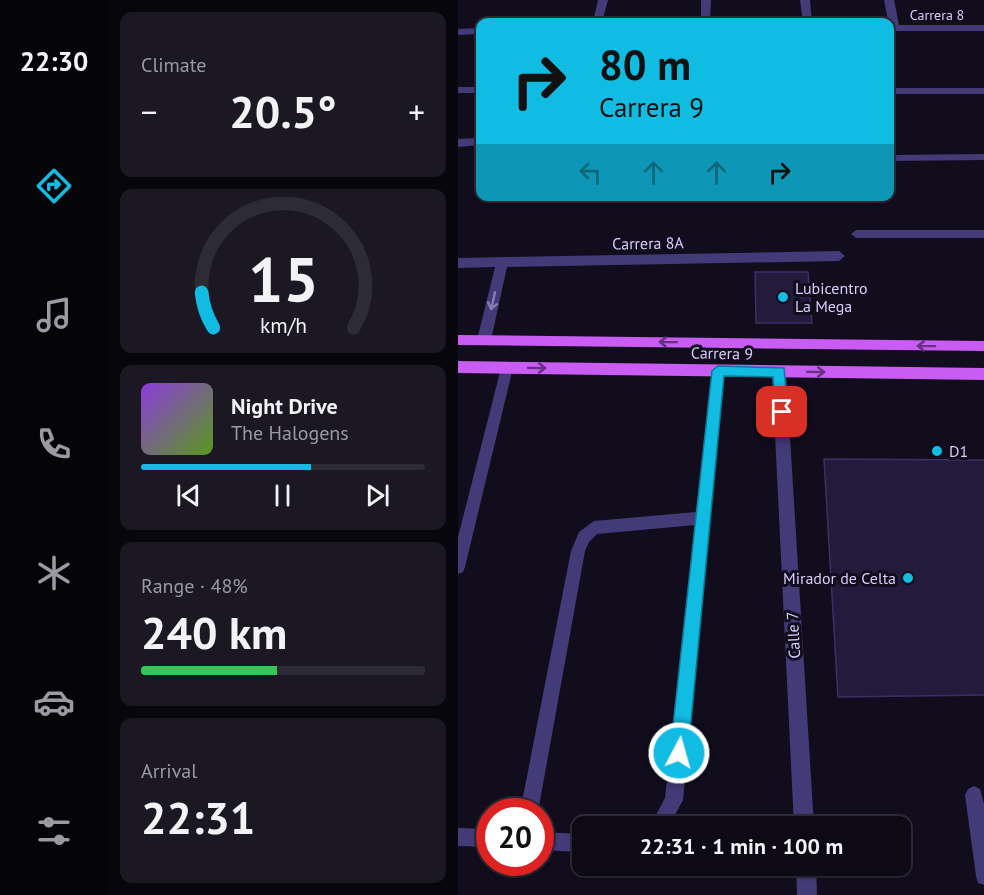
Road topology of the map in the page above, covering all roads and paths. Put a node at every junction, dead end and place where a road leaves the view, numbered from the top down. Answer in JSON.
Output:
{"nodes":[{"id":1,"x":604,"y":0,"type":"edge"},
{"id":2,"x":706,"y":0,"type":"edge"},
{"id":3,"x":806,"y":0,"type":"edge"},
{"id":4,"x":889,"y":0,"type":"edge"},
{"id":5,"x":599,"y":18,"type":"edge"},
{"id":6,"x":706,"y":18,"type":"edge"},
{"id":7,"x":808,"y":18,"type":"edge"},
{"id":8,"x":891,"y":18,"type":"edge"},
{"id":9,"x":894,"y":28,"type":"edge"},
{"id":10,"x":984,"y":28,"type":"edge"},
{"id":11,"x":476,"y":31,"type":"edge"},
{"id":12,"x":458,"y":32,"type":"edge"},
{"id":13,"x":458,"y":90,"type":"edge"},
{"id":14,"x":476,"y":90,"type":"edge"},
{"id":15,"x":894,"y":91,"type":"edge"},
{"id":16,"x":984,"y":91,"type":"edge"},
{"id":17,"x":476,"y":142,"type":"edge"},
{"id":18,"x":458,"y":143,"type":"edge"},
{"id":19,"x":984,"y":157,"type":"edge"},
{"id":20,"x":894,"y":158,"type":"edge"},
{"id":21,"x":856,"y":234,"type":"dead end"},
{"id":22,"x":984,"y":234,"type":"edge"},
{"id":23,"x":839,"y":256,"type":"dead end"},
{"id":24,"x":502,"y":262,"type":"junction"},
{"id":25,"x":458,"y":263,"type":"edge"},
{"id":26,"x":458,"y":340,"type":"edge"},
{"id":27,"x":484,"y":340,"type":"junction"},
{"id":28,"x":984,"y":346,"type":"edge"},
{"id":29,"x":458,"y":367,"type":"edge"},
{"id":30,"x":507,"y":368,"type":"junction"},
{"id":31,"x":718,"y":371,"type":"junction"},
{"id":32,"x":779,"y":372,"type":"junction"},
{"id":33,"x":984,"y":374,"type":"edge"},
{"id":34,"x":704,"y":518,"type":"junction"},
{"id":35,"x":458,"y":567,"type":"edge"},
{"id":36,"x":974,"y":795,"type":"dead end"},
{"id":37,"x":532,"y":798,"type":"edge"},
{"id":38,"x":665,"y":816,"type":"edge"},
{"id":39,"x":803,"y":816,"type":"edge"},
{"id":40,"x":458,"y":837,"type":"edge"},
{"id":41,"x":476,"y":838,"type":"edge"},
{"id":42,"x":554,"y":842,"type":"edge"},
{"id":43,"x":572,"y":843,"type":"edge"},
{"id":44,"x":806,"y":876,"type":"edge"},
{"id":45,"x":984,"y":876,"type":"edge"},
{"id":46,"x":807,"y":895,"type":"edge"}],
"edges":[{"from":1,"to":5,"type":"street"},
{"from":2,"to":6,"type":"street"},
{"from":3,"to":7,"type":"street"},
{"from":4,"to":8,"type":"street"},
{"from":9,"to":10,"type":"street","name":"Carrera 8"},
{"from":11,"to":12,"type":"street"},
{"from":13,"to":14,"type":"street"},
{"from":15,"to":16,"type":"lane"},
{"from":17,"to":18,"type":"street"},
{"from":19,"to":20,"type":"lane"},
{"from":21,"to":22,"type":"lane"},
{"from":23,"to":24,"type":"street","name":"Carrera 8A"},
{"from":24,"to":25,"type":"street","name":"Carrera 8A"},
{"from":24,"to":27,"type":"street","one_way":true},
{"from":26,"to":27,"type":"main road","name":"Carrera 9"},
{"from":28,"to":27,"type":"main road","name":"Carrera 9","one_way":true},
{"from":29,"to":30,"type":"main road","name":"Carrera 9"},
{"from":30,"to":31,"type":"main road","name":"Carrera 9","one_way":true},
{"from":30,"to":35,"type":"lane"},
{"from":31,"to":32,"type":"main road","name":"Carrera 9"},
{"from":31,"to":34,"type":"lane"},
{"from":32,"to":33,"type":"main road","name":"Carrera 9","one_way":true},
{"from":32,"to":39,"type":"street","name":"Calle 7"},
{"from":34,"to":37,"type":"lane"},
{"from":34,"to":38,"type":"lane"},
{"from":36,"to":45,"type":"lane"},
{"from":40,"to":41,"type":"lane"},
{"from":42,"to":43,"type":"lane"},
{"from":44,"to":46,"type":"street"}]}
